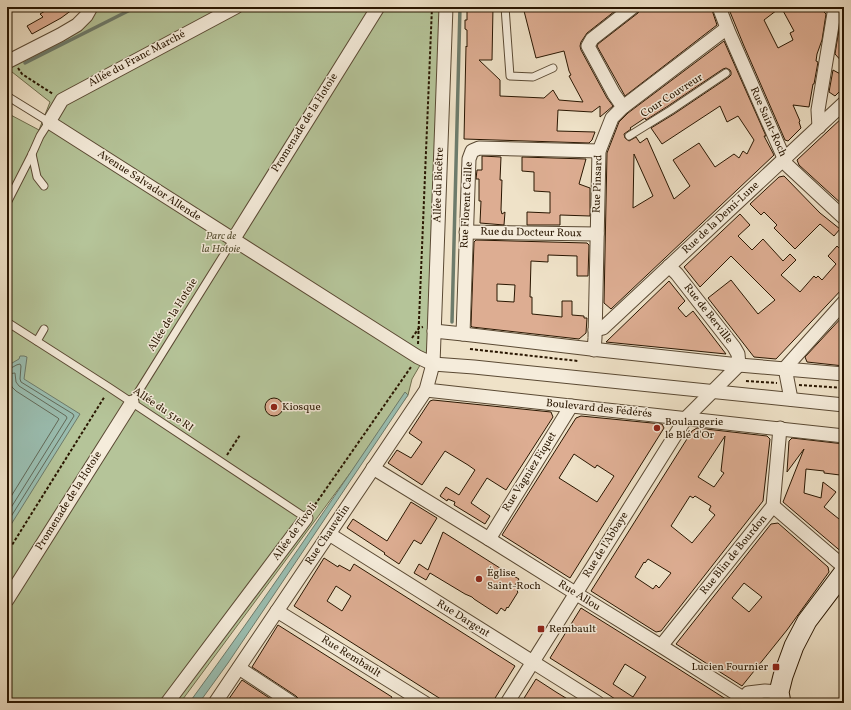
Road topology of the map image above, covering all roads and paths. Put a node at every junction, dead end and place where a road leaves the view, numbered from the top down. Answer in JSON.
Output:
{"nodes":[{"id":1,"x":91,"y":7,"type":"edge"},
{"id":2,"x":236,"y":7,"type":"edge"},
{"id":3,"x":378,"y":7,"type":"edge"},
{"id":4,"x":432,"y":7,"type":"edge"},
{"id":5,"x":446,"y":7,"type":"edge"},
{"id":6,"x":505,"y":7,"type":"edge"},
{"id":7,"x":633,"y":7,"type":"edge"},
{"id":8,"x":719,"y":7,"type":"edge"},
{"id":9,"x":835,"y":7,"type":"edge"},
{"id":10,"x":727,"y":28,"type":"junction"},
{"id":11,"x":10,"y":60,"type":"edge"},
{"id":12,"x":553,"y":68,"type":"dead end"},
{"id":13,"x":726,"y":73,"type":"dead end"},
{"id":14,"x":7,"y":96,"type":"edge"},
{"id":15,"x":62,"y":100,"type":"junction"},
{"id":16,"x":844,"y":103,"type":"edge"},
{"id":17,"x":623,"y":107,"type":"junction"},
{"id":18,"x":49,"y":122,"type":"junction"},
{"id":19,"x":819,"y":127,"type":"junction"},
{"id":20,"x":629,"y":136,"type":"dead end"},
{"id":21,"x":599,"y":151,"type":"junction"},
{"id":22,"x":32,"y":154,"type":"junction"},
{"id":23,"x":784,"y":159,"type":"junction"},
{"id":24,"x":44,"y":186,"type":"dead end"},
{"id":25,"x":7,"y":203,"type":"edge"},
{"id":26,"x":844,"y":218,"type":"edge"},
{"id":27,"x":466,"y":232,"type":"junction"},
{"id":28,"x":597,"y":234,"type":"junction"},
{"id":29,"x":233,"y":240,"type":"junction"},
{"id":30,"x":670,"y":266,"type":"junction"},
{"id":31,"x":844,"y":302,"type":"edge"},
{"id":32,"x":7,"y":322,"type":"edge"},
{"id":33,"x":419,"y":328,"type":"junction"},
{"id":34,"x":44,"y":329,"type":"dead end"},
{"id":35,"x":429,"y":329,"type":"junction"},
{"id":36,"x":595,"y":330,"type":"junction"},
{"id":37,"x":463,"y":334,"type":"junction"},
{"id":38,"x":412,"y":338,"type":"dead end"},
{"id":39,"x":37,"y":341,"type":"junction"},
{"id":40,"x":594,"y":350,"type":"junction"},
{"id":41,"x":418,"y":357,"type":"junction"},
{"id":42,"x":433,"y":364,"type":"junction"},
{"id":43,"x":738,"y":365,"type":"junction"},
{"id":44,"x":786,"y":368,"type":"junction"},
{"id":45,"x":844,"y":374,"type":"edge"},
{"id":46,"x":110,"y":388,"type":"junction"},
{"id":47,"x":426,"y":390,"type":"junction"},
{"id":48,"x":712,"y":391,"type":"junction"},
{"id":49,"x":791,"y":399,"type":"junction"},
{"id":50,"x":132,"y":402,"type":"junction"},
{"id":51,"x":844,"y":405,"type":"edge"},
{"id":52,"x":572,"y":406,"type":"junction"},
{"id":53,"x":686,"y":418,"type":"junction"},
{"id":54,"x":780,"y":428,"type":"junction"},
{"id":55,"x":240,"y":435,"type":"dead end"},
{"id":56,"x":844,"y":436,"type":"edge"},
{"id":57,"x":222,"y":462,"type":"junction"},
{"id":58,"x":373,"y":468,"type":"junction"},
{"id":59,"x":773,"y":506,"type":"junction"},
{"id":60,"x":306,"y":518,"type":"junction"},
{"id":61,"x":329,"y":534,"type":"junction"},
{"id":62,"x":489,"y":539,"type":"junction"},
{"id":63,"x":7,"y":553,"type":"edge"},
{"id":64,"x":844,"y":567,"type":"edge"},
{"id":65,"x":844,"y":572,"type":"edge"},
{"id":66,"x":576,"y":594,"type":"junction"},
{"id":67,"x":7,"y":600,"type":"edge"},
{"id":68,"x":277,"y":611,"type":"junction"},
{"id":69,"x":661,"y":646,"type":"junction"},
{"id":70,"x":532,"y":662,"type":"junction"},
{"id":71,"x":239,"y":668,"type":"junction"},
{"id":72,"x":780,"y":697,"type":"edge"},
{"id":73,"x":741,"y":701,"type":"edge"},
{"id":74,"x":168,"y":703,"type":"edge"},
{"id":75,"x":215,"y":703,"type":"edge"},
{"id":76,"x":292,"y":703,"type":"edge"},
{"id":77,"x":425,"y":703,"type":"edge"},
{"id":78,"x":506,"y":703,"type":"edge"},
{"id":79,"x":598,"y":703,"type":"edge"}],
"edges":[{"from":1,"to":11,"type":"street"},
{"from":2,"to":15,"type":"street","name":"Allée du Franc Marché"},
{"from":3,"to":29,"type":"street","name":"Promenade de la Hotoie"},
{"from":4,"to":33,"type":"path"},
{"from":5,"to":35,"type":"street","name":"Allée du Bicêtre"},
{"from":6,"to":12,"type":"lane"},
{"from":7,"to":17,"type":"street"},
{"from":8,"to":10,"type":"street","name":"Rue Saint-Roch"},
{"from":9,"to":19,"type":"street"},
{"from":10,"to":17,"type":"street","name":"Rue Pinsard"},
{"from":10,"to":23,"type":"street","name":"Rue Saint-Roch"},
{"from":11,"to":15,"type":"path"},
{"from":13,"to":20,"type":"lane","name":"Cour Couvreur"},
{"from":14,"to":18,"type":"lane","name":"Avenue Salvador Allende"},
{"from":15,"to":18,"type":"street"},
{"from":16,"to":19,"type":"street","name":"Rue de la Demi-Lune"},
{"from":17,"to":21,"type":"street","name":"Rue Pinsard"},
{"from":18,"to":22,"type":"lane"},
{"from":18,"to":29,"type":"street","name":"Avenue Salvador Allende"},
{"from":19,"to":23,"type":"street","name":"Rue de la Demi-Lune"},
{"from":21,"to":27,"type":"street","name":"Rue Florent Caille"},
{"from":21,"to":28,"type":"street","name":"Rue Pinsard"},
{"from":22,"to":24,"type":"lane"},
{"from":22,"to":25,"type":"lane"},
{"from":23,"to":26,"type":"street","name":"Rue Saint-Roch"},
{"from":23,"to":30,"type":"street","name":"Rue de la Demi-Lune"},
{"from":27,"to":28,"type":"street","name":"Rue du Docteur Roux"},
{"from":27,"to":37,"type":"street","name":"Rue Florent Caille"},
{"from":28,"to":36,"type":"street","name":"Rue Pinsard"},
{"from":29,"to":41,"type":"street","name":"Avenue Salvador Allende"},
{"from":29,"to":50,"type":"lane","name":"Allée de la Hotoie"},
{"from":30,"to":36,"type":"street","name":"Rue de la Demi-Lune"},
{"from":30,"to":43,"type":"street","name":"Rue de Berville"},
{"from":31,"to":44,"type":"street"},
{"from":32,"to":39,"type":"lane","name":"Allée du 51e RI"},
{"from":33,"to":35,"type":"path"},
{"from":33,"to":38,"type":"path"},
{"from":33,"to":41,"type":"path"},
{"from":34,"to":39,"type":"lane"},
{"from":35,"to":37,"type":"street"},
{"from":35,"to":42,"type":"street","name":"Allée du Bicêtre"},
{"from":36,"to":40,"type":"street","name":"Rue Pinsard"},
{"from":37,"to":40,"type":"street"},
{"from":39,"to":46,"type":"lane","name":"Allée du 51e RI"},
{"from":40,"to":43,"type":"street"},
{"from":41,"to":42,"type":"street","name":"Avenue Salvador Allende"},
{"from":41,"to":60,"type":"path","name":"Allée de Tivoli"},
{"from":42,"to":47,"type":"street","name":"Rue Chauvelin"},
{"from":42,"to":48,"type":"street"},
{"from":43,"to":44,"type":"street"},
{"from":43,"to":48,"type":"street","name":"Rue de l'Abbaye"},
{"from":44,"to":45,"type":"street"},
{"from":44,"to":49,"type":"street"},
{"from":46,"to":50,"type":"lane","name":"Allée du 51e RI"},
{"from":46,"to":63,"type":"path"},
{"from":47,"to":52,"type":"street","name":"Boulevard des Fédérés"},
{"from":47,"to":58,"type":"street","name":"Rue Chauvelin"},
{"from":48,"to":49,"type":"street"},
{"from":48,"to":53,"type":"street","name":"Rue de l'Abbaye"},
{"from":49,"to":51,"type":"street"},
{"from":50,"to":57,"type":"lane","name":"Allée du 51e RI"},
{"from":50,"to":67,"type":"street","name":"Promenade de la Hotoie"},
{"from":52,"to":53,"type":"street","name":"Boulevard des Fédérés"},
{"from":52,"to":62,"type":"street","name":"Rue Vagniez Fiquet"},
{"from":53,"to":54,"type":"street","name":"Boulevard des Fédérés"},
{"from":53,"to":66,"type":"street","name":"Rue de l'Abbaye"},
{"from":54,"to":56,"type":"street","name":"Boulevard des Fédérés"},
{"from":54,"to":59,"type":"street","name":"Rue Blin de Bourdon"},
{"from":55,"to":57,"type":"path"},
{"from":57,"to":60,"type":"lane","name":"Allée du 51e RI"},
{"from":58,"to":61,"type":"street","name":"Rue Chauvelin"},
{"from":58,"to":62,"type":"street","name":"Rue Allou"},
{"from":59,"to":64,"type":"street"},
{"from":59,"to":69,"type":"street","name":"Rue Blin de Bourdon"},
{"from":60,"to":74,"type":"street","name":"Allée de Tivoli"},
{"from":61,"to":68,"type":"street","name":"Rue Chauvelin"},
{"from":61,"to":70,"type":"street","name":"Rue Dargent"},
{"from":62,"to":66,"type":"street","name":"Rue Allou"},
{"from":65,"to":72,"type":"main road"},
{"from":66,"to":69,"type":"street","name":"Rue Allou"},
{"from":66,"to":70,"type":"street","name":"Rue de l'Abbaye"},
{"from":68,"to":71,"type":"street","name":"Rue Chauvelin"},
{"from":68,"to":77,"type":"street","name":"Rue Rembault"},
{"from":69,"to":73,"type":"street","name":"Rue Allou"},
{"from":70,"to":78,"type":"street","name":"Rue de l'Abbaye"},
{"from":70,"to":79,"type":"street","name":"Rue Dargent"},
{"from":71,"to":75,"type":"street","name":"Rue Chauvelin"},
{"from":71,"to":76,"type":"street"},
{"from":72,"to":73,"type":"street"}]}
